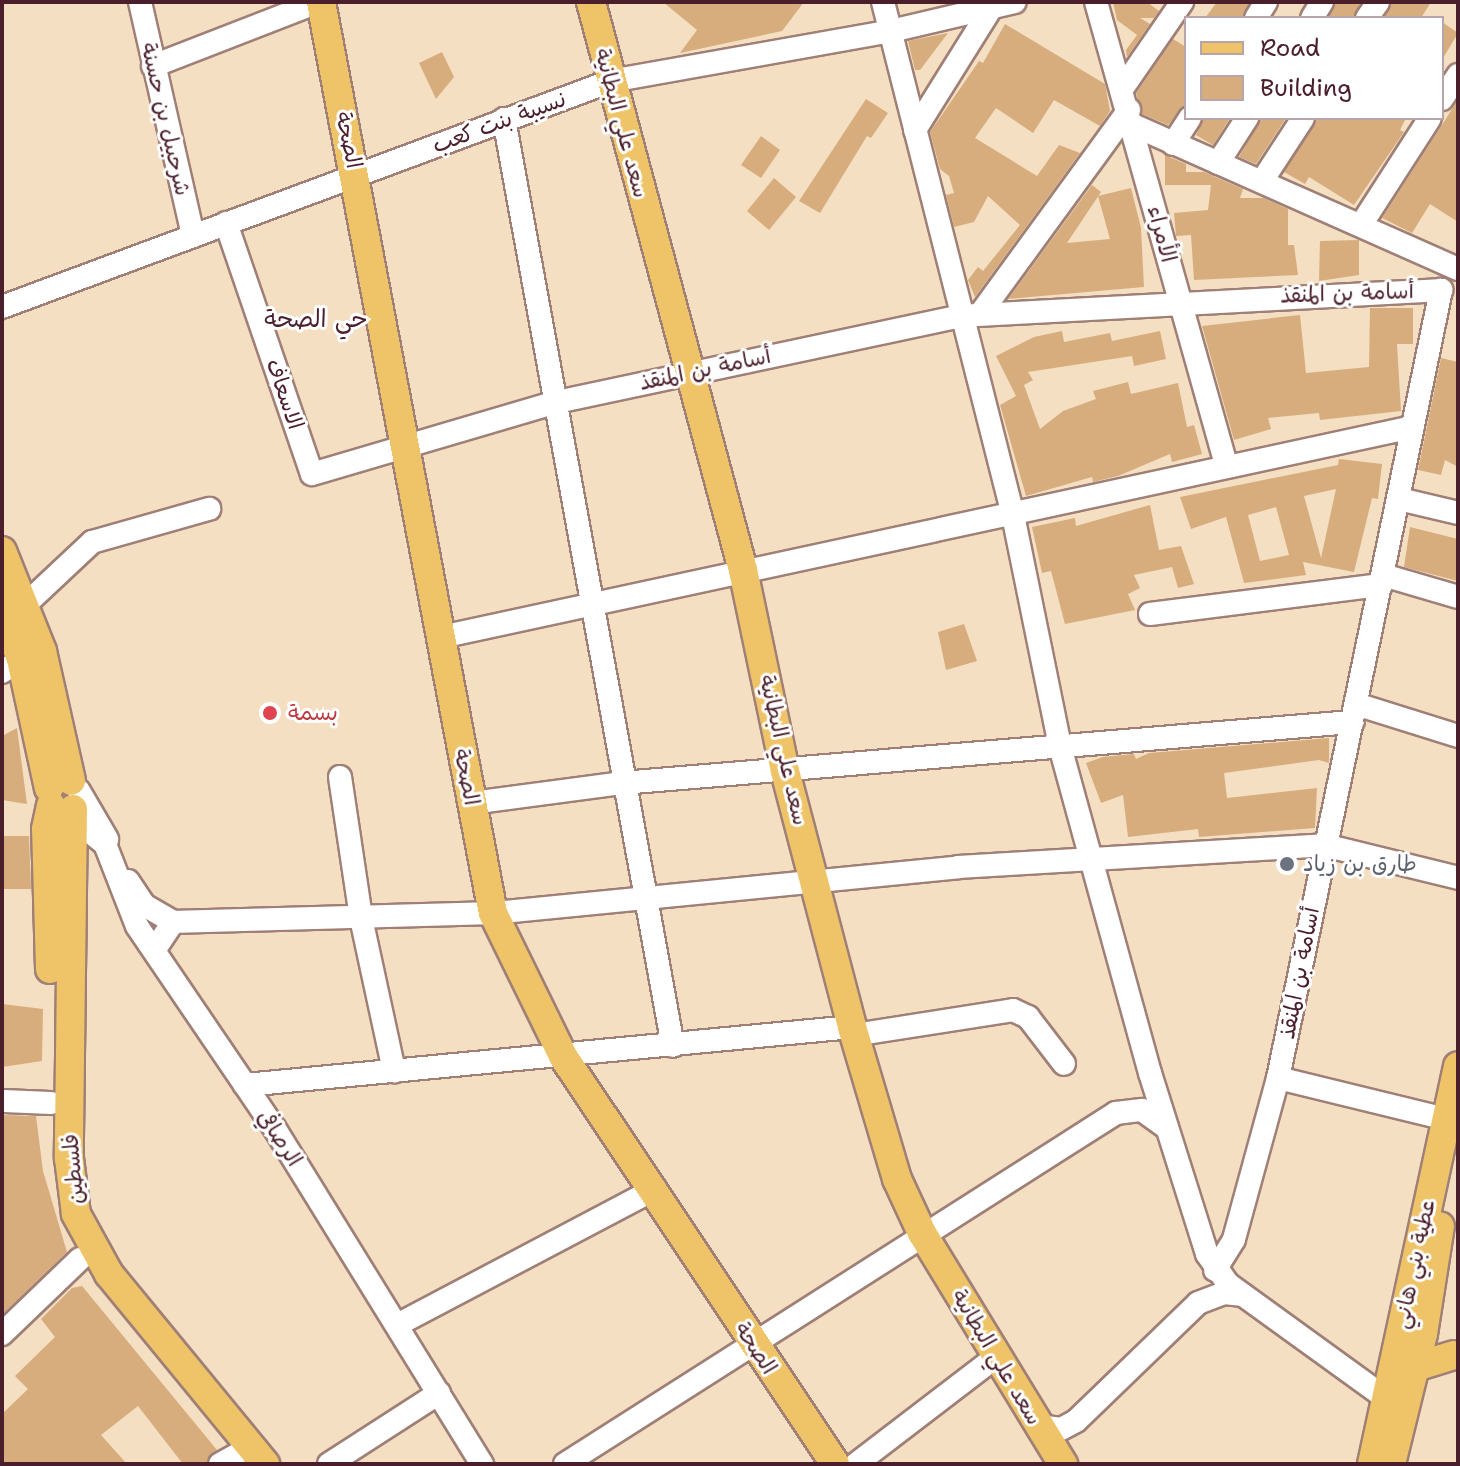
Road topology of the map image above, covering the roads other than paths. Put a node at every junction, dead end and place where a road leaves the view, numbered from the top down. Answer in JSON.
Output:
{"nodes":[{"id":1,"x":140,"y":2,"type":"edge"},
{"id":2,"x":319,"y":2,"type":"edge"},
{"id":3,"x":591,"y":2,"type":"edge"},
{"id":4,"x":883,"y":2,"type":"edge"},
{"id":5,"x":1015,"y":2,"type":"edge"},
{"id":6,"x":1096,"y":2,"type":"edge"},
{"id":7,"x":1182,"y":2,"type":"edge"},
{"id":8,"x":992,"y":7,"type":"junction"},
{"id":9,"x":891,"y":31,"type":"junction"},
{"id":10,"x":153,"y":66,"type":"junction"},
{"id":11,"x":1458,"y":75,"type":"edge"},
{"id":12,"x":611,"y":81,"type":"junction"},
{"id":13,"x":1444,"y":96,"type":"edge"},
{"id":14,"x":1128,"y":108,"type":"junction"},
{"id":15,"x":504,"y":119,"type":"junction"},
{"id":16,"x":1189,"y":120,"type":"edge"},
{"id":17,"x":1246,"y":120,"type":"edge"},
{"id":18,"x":1302,"y":120,"type":"edge"},
{"id":19,"x":1429,"y":120,"type":"edge"},
{"id":20,"x":915,"y":130,"type":"junction"},
{"id":21,"x":1173,"y":144,"type":"junction"},
{"id":22,"x":1218,"y":163,"type":"junction"},
{"id":23,"x":356,"y":174,"type":"junction"},
{"id":24,"x":1262,"y":181,"type":"junction"},
{"id":25,"x":226,"y":223,"type":"junction"},
{"id":26,"x":1361,"y":225,"type":"junction"},
{"id":27,"x":193,"y":236,"type":"junction"},
{"id":28,"x":1458,"y":270,"type":"edge"},
{"id":29,"x":1441,"y":290,"type":"junction"},
{"id":30,"x":1179,"y":300,"type":"junction"},
{"id":31,"x":2,"y":307,"type":"edge"},
{"id":32,"x":970,"y":315,"type":"junction"},
{"id":33,"x":686,"y":371,"type":"junction"},
{"id":34,"x":557,"y":402,"type":"junction"},
{"id":35,"x":1413,"y":427,"type":"junction"},
{"id":36,"x":403,"y":445,"type":"junction"},
{"id":37,"x":1227,"y":467,"type":"junction"},
{"id":38,"x":312,"y":474,"type":"joint"},
{"id":39,"x":1399,"y":499,"type":"junction"},
{"id":40,"x":209,"y":509,"type":"dead end"},
{"id":41,"x":1458,"y":513,"type":"edge"},
{"id":42,"x":1013,"y":515,"type":"junction"},
{"id":43,"x":2,"y":551,"type":"edge"},
{"id":44,"x":743,"y":570,"type":"junction"},
{"id":45,"x":1382,"y":580,"type":"junction"},
{"id":46,"x":1458,"y":597,"type":"edge"},
{"id":47,"x":590,"y":602,"type":"junction"},
{"id":48,"x":14,"y":606,"type":"edge"},
{"id":49,"x":1150,"y":614,"type":"dead end"},
{"id":50,"x":441,"y":637,"type":"junction"},
{"id":51,"x":11,"y":666,"type":"edge"},
{"id":52,"x":1354,"y":713,"type":"junction"},
{"id":53,"x":1458,"y":736,"type":"edge"},
{"id":54,"x":1061,"y":750,"type":"junction"},
{"id":55,"x":785,"y":771,"type":"junction"},
{"id":56,"x":340,"y":777,"type":"dead end"},
{"id":57,"x":622,"y":783,"type":"junction"},
{"id":58,"x":66,"y":801,"type":"junction"},
{"id":59,"x":472,"y":803,"type":"junction"},
{"id":60,"x":1324,"y":845,"type":"junction"},
{"id":61,"x":1093,"y":857,"type":"junction"},
{"id":62,"x":1458,"y":878,"type":"edge"},
{"id":63,"x":815,"y":883,"type":"junction"},
{"id":64,"x":647,"y":898,"type":"junction"},
{"id":65,"x":493,"y":913,"type":"junction"},
{"id":66,"x":361,"y":918,"type":"junction"},
{"id":67,"x":173,"y":922,"type":"junction"},
{"id":68,"x":155,"y":949,"type":"junction"},
{"id":69,"x":853,"y":1031,"type":"junction"},
{"id":70,"x":673,"y":1046,"type":"junction"},
{"id":71,"x":563,"y":1056,"type":"junction"},
{"id":72,"x":1064,"y":1064,"type":"dead end"},
{"id":73,"x":1458,"y":1066,"type":"edge"},
{"id":74,"x":394,"y":1071,"type":"junction"},
{"id":75,"x":1278,"y":1078,"type":"junction"},
{"id":76,"x":245,"y":1085,"type":"junction"},
{"id":77,"x":2,"y":1101,"type":"edge"},
{"id":78,"x":51,"y":1103,"type":"junction"},
{"id":79,"x":1446,"y":1119,"type":"junction"},
{"id":80,"x":1167,"y":1129,"type":"junction"},
{"id":81,"x":1458,"y":1153,"type":"edge"},
{"id":82,"x":655,"y":1189,"type":"junction"},
{"id":83,"x":922,"y":1233,"type":"junction"},
{"id":84,"x":80,"y":1259,"type":"junction"},
{"id":85,"x":1215,"y":1270,"type":"junction"},
{"id":86,"x":1243,"y":1295,"type":"junction"},
{"id":87,"x":397,"y":1325,"type":"junction"},
{"id":88,"x":2,"y":1334,"type":"edge"},
{"id":89,"x":1423,"y":1334,"type":"junction"},
{"id":90,"x":752,"y":1344,"type":"junction"},
{"id":91,"x":996,"y":1357,"type":"junction"},
{"id":92,"x":1456,"y":1357,"type":"edge"},
{"id":93,"x":1396,"y":1380,"type":"junction"},
{"id":94,"x":439,"y":1393,"type":"junction"},
{"id":95,"x":1038,"y":1426,"type":"junction"},
{"id":96,"x":233,"y":1461,"type":"edge"},
{"id":97,"x":1382,"y":1462,"type":"edge"},
{"id":98,"x":265,"y":1464,"type":"edge"},
{"id":99,"x":329,"y":1464,"type":"edge"},
{"id":100,"x":482,"y":1464,"type":"edge"},
{"id":101,"x":565,"y":1464,"type":"edge"},
{"id":102,"x":835,"y":1464,"type":"edge"},
{"id":103,"x":856,"y":1464,"type":"edge"},
{"id":104,"x":1063,"y":1464,"type":"edge"}],
"edges":[{"from":1,"to":10,"type":"street","name":"شرحبيل بن حسنة"},
{"from":2,"to":10,"type":"street"},
{"from":2,"to":23,"type":"main road","name":"الصحة"},
{"from":3,"to":12,"type":"main road","name":"سعد علي البطانية"},
{"from":4,"to":9,"type":"street"},
{"from":5,"to":8,"type":"street","name":"نسيبة بنت كعب"},
{"from":6,"to":14,"type":"street","name":"الأمراء"},
{"from":7,"to":14,"type":"street"},
{"from":8,"to":9,"type":"street","name":"نسيبة بنت كعب"},
{"from":8,"to":20,"type":"street"},
{"from":9,"to":12,"type":"street","name":"نسيبة بنت كعب"},
{"from":9,"to":20,"type":"street"},
{"from":10,"to":27,"type":"street","name":"شرحبيل بن حسنة"},
{"from":11,"to":13,"type":"street"},
{"from":12,"to":15,"type":"street","name":"نسيبة بنت كعب"},
{"from":12,"to":33,"type":"main road","name":"سعد علي البطانية"},
{"from":14,"to":21,"type":"street"},
{"from":14,"to":30,"type":"street","name":"الأمراء"},
{"from":14,"to":32,"type":"street"},
{"from":15,"to":23,"type":"street","name":"نسيبة بنت كعب"},
{"from":15,"to":34,"type":"street"},
{"from":16,"to":21,"type":"street"},
{"from":17,"to":22,"type":"street"},
{"from":18,"to":24,"type":"street"},
{"from":19,"to":26,"type":"street"},
{"from":20,"to":32,"type":"street"},
{"from":21,"to":22,"type":"street"},
{"from":22,"to":24,"type":"street"},
{"from":23,"to":25,"type":"street","name":"نسيبة بنت كعب"},
{"from":23,"to":36,"type":"main road","name":"الصحة"},
{"from":24,"to":26,"type":"street"},
{"from":25,"to":27,"type":"street","name":"نسيبة بنت كعب"},
{"from":25,"to":38,"type":"street","name":"الاسعاف"},
{"from":26,"to":28,"type":"street"},
{"from":27,"to":31,"type":"street","name":"نسيبة بنت كعب"},
{"from":28,"to":29,"type":"street"},
{"from":29,"to":30,"type":"street","name":"أسامة بن المنقذ"},
{"from":29,"to":35,"type":"street","name":"أسامة بن المنقذ"},
{"from":30,"to":32,"type":"street","name":"أسامة بن المنقذ"},
{"from":30,"to":37,"type":"street","name":"الأمراء"},
{"from":32,"to":33,"type":"street","name":"أسامة بن المنقذ"},
{"from":32,"to":42,"type":"street"},
{"from":33,"to":34,"type":"street","name":"أسامة بن المنقذ"},
{"from":33,"to":44,"type":"main road","name":"سعد علي البطانية"},
{"from":34,"to":36,"type":"street","name":"أسامة بن المنقذ"},
{"from":34,"to":47,"type":"street"},
{"from":35,"to":37,"type":"street"},
{"from":35,"to":39,"type":"street","name":"أسامة بن المنقذ"},
{"from":36,"to":38,"type":"street","name":"أسامة بن المنقذ"},
{"from":36,"to":50,"type":"main road","name":"الصحة"},
{"from":37,"to":42,"type":"street"},
{"from":39,"to":41,"type":"street"},
{"from":39,"to":45,"type":"street","name":"أسامة بن المنقذ"},
{"from":40,"to":48,"type":"street"},
{"from":42,"to":44,"type":"street"},
{"from":42,"to":54,"type":"street"},
{"from":43,"to":48,"type":"main road","name":"فلسطين"},
{"from":44,"to":47,"type":"street"},
{"from":44,"to":55,"type":"main road","name":"سعد علي البطانية"},
{"from":45,"to":46,"type":"street"},
{"from":45,"to":49,"type":"street"},
{"from":45,"to":52,"type":"street","name":"أسامة بن المنقذ"},
{"from":47,"to":50,"type":"street"},
{"from":47,"to":57,"type":"street"},
{"from":48,"to":51,"type":"main road","name":"فلسطين"},
{"from":48,"to":58,"type":"main road","name":"فلسطين"},
{"from":50,"to":59,"type":"main road","name":"الصحة"},
{"from":51,"to":58,"type":"main road","name":"فلسطين"},
{"from":52,"to":53,"type":"street"},
{"from":52,"to":54,"type":"street"},
{"from":52,"to":60,"type":"street","name":"أسامة بن المنقذ"},
{"from":54,"to":55,"type":"street"},
{"from":54,"to":61,"type":"street"},
{"from":55,"to":57,"type":"street"},
{"from":55,"to":63,"type":"main road","name":"سعد علي البطانية"},
{"from":56,"to":66,"type":"street"},
{"from":57,"to":59,"type":"street"},
{"from":57,"to":64,"type":"street"},
{"from":58,"to":67,"type":"street"},
{"from":58,"to":68,"type":"street","name":"الرصافي"},
{"from":58,"to":78,"type":"main road","name":"فلسطين"},
{"from":58,"to":98,"type":"main road","name":"فلسطين"},
{"from":59,"to":65,"type":"main road","name":"الصحة"},
{"from":60,"to":61,"type":"street"},
{"from":60,"to":62,"type":"street"},
{"from":60,"to":75,"type":"street","name":"أسامة بن المنقذ"},
{"from":61,"to":63,"type":"street"},
{"from":61,"to":80,"type":"street"},
{"from":63,"to":64,"type":"street"},
{"from":63,"to":69,"type":"main road","name":"سعد علي البطانية"},
{"from":64,"to":65,"type":"street"},
{"from":64,"to":70,"type":"street"},
{"from":65,"to":66,"type":"street"},
{"from":65,"to":71,"type":"main road","name":"الصحة"},
{"from":66,"to":67,"type":"street"},
{"from":66,"to":74,"type":"street"},
{"from":67,"to":68,"type":"street"},
{"from":68,"to":76,"type":"street","name":"الرصافي"},
{"from":69,"to":70,"type":"street"},
{"from":69,"to":72,"type":"street"},
{"from":69,"to":83,"type":"main road","name":"سعد علي البطانية"},
{"from":70,"to":71,"type":"street"},
{"from":71,"to":74,"type":"street"},
{"from":71,"to":82,"type":"main road","name":"الصحة"},
{"from":73,"to":79,"type":"main road","name":"عطية بني هاني"},
{"from":74,"to":76,"type":"street"},
{"from":75,"to":79,"type":"street"},
{"from":75,"to":85,"type":"street","name":"أسامة بن المنقذ"},
{"from":76,"to":87,"type":"street","name":"الرصافي"},
{"from":77,"to":78,"type":"street"},
{"from":78,"to":84,"type":"main road","name":"فلسطين"},
{"from":79,"to":93,"type":"main road","name":"عطية بني هاني"},
{"from":80,"to":83,"type":"street"},
{"from":80,"to":85,"type":"street"},
{"from":81,"to":89,"type":"main road"},
{"from":82,"to":87,"type":"street"},
{"from":82,"to":90,"type":"main road","name":"الصحة"},
{"from":83,"to":90,"type":"street"},
{"from":83,"to":91,"type":"main road","name":"سعد علي البطانية"},
{"from":84,"to":88,"type":"street"},
{"from":84,"to":96,"type":"main road","name":"فلسطين"},
{"from":85,"to":86,"type":"street"},
{"from":86,"to":93,"type":"street"},
{"from":86,"to":95,"type":"street"},
{"from":87,"to":94,"type":"street","name":"الرصافي"},
{"from":89,"to":92,"type":"main road"},
{"from":89,"to":93,"type":"main road"},
{"from":90,"to":101,"type":"street"},
{"from":90,"to":102,"type":"main road","name":"الصحة"},
{"from":91,"to":95,"type":"main road","name":"سعد علي البطانية"},
{"from":91,"to":103,"type":"street"},
{"from":92,"to":93,"type":"main road"},
{"from":93,"to":97,"type":"main road","name":"عطية بني هاني"},
{"from":93,"to":97,"type":"main road"},
{"from":94,"to":99,"type":"street"},
{"from":94,"to":100,"type":"street","name":"الرصافي"},
{"from":95,"to":104,"type":"main road","name":"سعد علي البطانية"}]}
